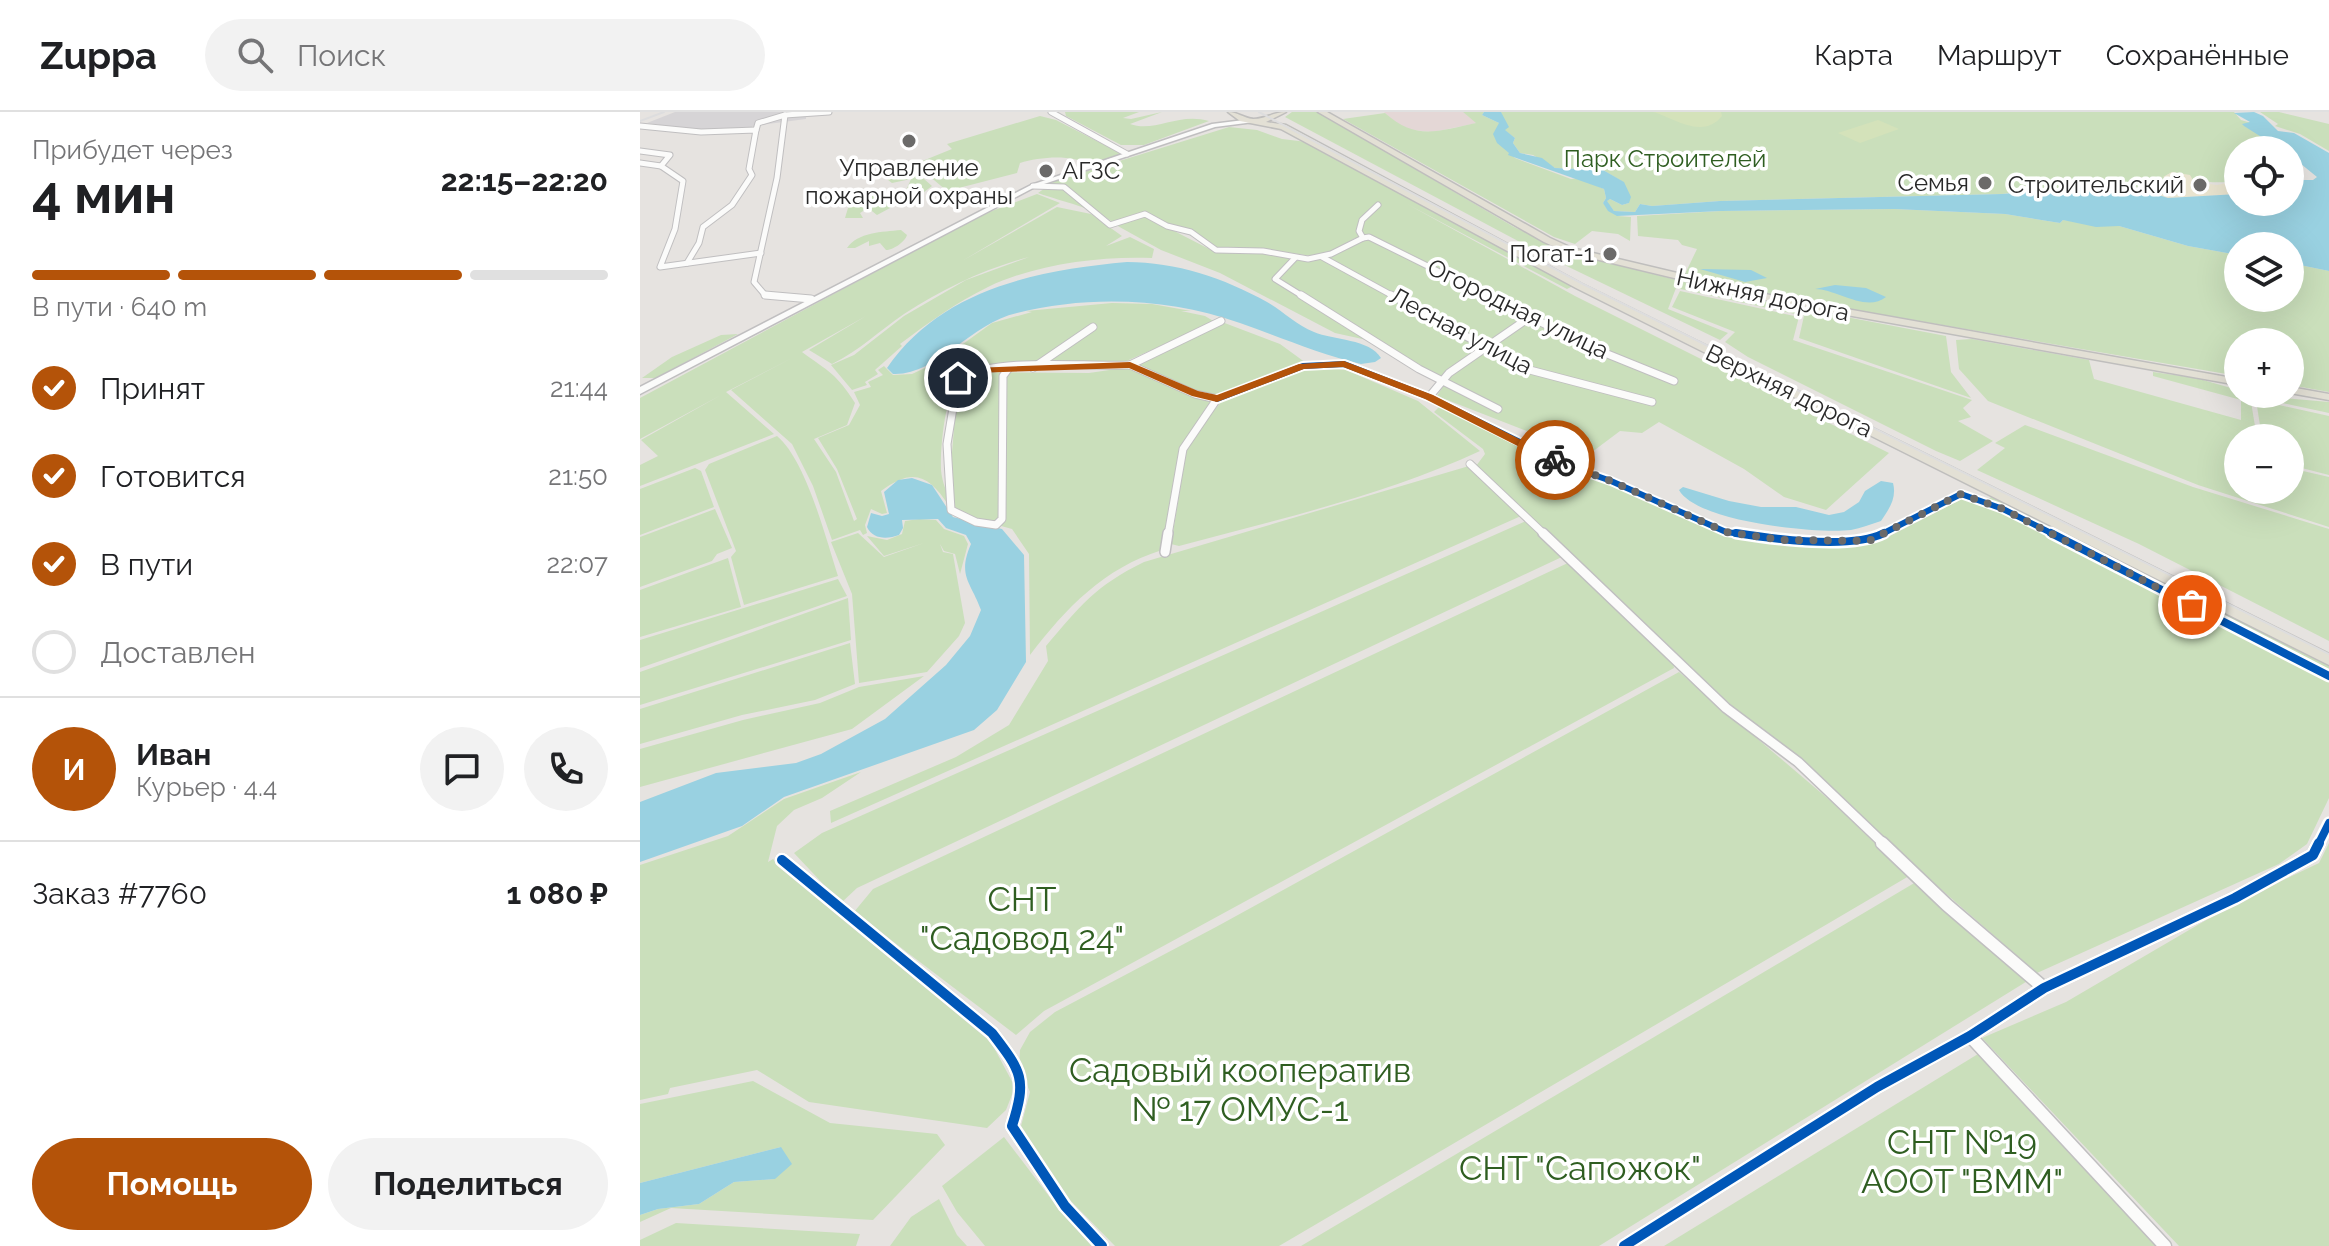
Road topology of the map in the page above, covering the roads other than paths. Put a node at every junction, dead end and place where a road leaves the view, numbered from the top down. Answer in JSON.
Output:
{"nodes":[{"id":1,"x":829,"y":112,"type":"edge"},
{"id":2,"x":1051,"y":112,"type":"edge"},
{"id":3,"x":1232,"y":112,"type":"edge"},
{"id":4,"x":1282,"y":112,"type":"edge"},
{"id":5,"x":1322,"y":112,"type":"edge"},
{"id":6,"x":785,"y":115,"type":"junction"},
{"id":7,"x":1252,"y":121,"type":"junction"},
{"id":8,"x":1214,"y":125,"type":"junction"},
{"id":9,"x":640,"y":126,"type":"edge"},
{"id":10,"x":756,"y":130,"type":"junction"},
{"id":11,"x":640,"y":151,"type":"edge"},
{"id":12,"x":1127,"y":154,"type":"junction"},
{"id":13,"x":640,"y":163,"type":"edge"},
{"id":14,"x":661,"y":166,"type":"junction"},
{"id":15,"x":1033,"y":186,"type":"junction"},
{"id":16,"x":1378,"y":205,"type":"dead end"},
{"id":17,"x":1363,"y":238,"type":"junction"},
{"id":18,"x":761,"y":253,"type":"junction"},
{"id":19,"x":1322,"y":257,"type":"junction"},
{"id":20,"x":1295,"y":258,"type":"junction"},
{"id":21,"x":687,"y":263,"type":"junction"},
{"id":22,"x":811,"y":299,"type":"junction"},
{"id":23,"x":1530,"y":317,"type":"junction"},
{"id":24,"x":1221,"y":321,"type":"dead end"},
{"id":25,"x":1093,"y":327,"type":"dead end"},
{"id":26,"x":1487,"y":348,"type":"junction"},
{"id":27,"x":1130,"y":365,"type":"junction"},
{"id":28,"x":1009,"y":368,"type":"junction"},
{"id":29,"x":1033,"y":368,"type":"junction"},
{"id":30,"x":2224,"y":379,"type":"edge"},
{"id":31,"x":1674,"y":381,"type":"dead end"},
{"id":32,"x":1443,"y":382,"type":"junction"},
{"id":33,"x":640,"y":391,"type":"edge"},
{"id":34,"x":2304,"y":393,"type":"edge"},
{"id":35,"x":1429,"y":397,"type":"junction"},
{"id":36,"x":2329,"y":397,"type":"edge"},
{"id":37,"x":1217,"y":399,"type":"junction"},
{"id":38,"x":1652,"y":402,"type":"dead end"},
{"id":39,"x":1498,"y":409,"type":"dead end"},
{"id":40,"x":1470,"y":464,"type":"dead end"},
{"id":41,"x":1165,"y":552,"type":"dead end"},
{"id":42,"x":2329,"y":660,"type":"edge"},
{"id":43,"x":2329,"y":676,"type":"edge"},
{"id":44,"x":2329,"y":823,"type":"edge"},
{"id":45,"x":782,"y":860,"type":"dead end"},
{"id":46,"x":2044,"y":988,"type":"junction"},
{"id":47,"x":1970,"y":1036,"type":"junction"},
{"id":48,"x":1102,"y":1246,"type":"edge"},
{"id":49,"x":1624,"y":1246,"type":"edge"},
{"id":50,"x":2165,"y":1246,"type":"edge"}],
"edges":[{"from":1,"to":6,"type":"street"},
{"from":2,"to":12,"type":"street"},
{"from":3,"to":7,"type":"main road","name":"Верхняя дорога"},
{"from":3,"to":8,"type":"main road"},
{"from":4,"to":7,"type":"main road"},
{"from":5,"to":30,"type":"main road","name":"Нижняя дорога"},
{"from":6,"to":10,"type":"street"},
{"from":6,"to":18,"type":"street"},
{"from":7,"to":8,"type":"main road"},
{"from":7,"to":42,"type":"main road","name":"Верхняя дорога"},
{"from":8,"to":12,"type":"main road"},
{"from":9,"to":10,"type":"street"},
{"from":10,"to":21,"type":"street"},
{"from":11,"to":14,"type":"street"},
{"from":12,"to":15,"type":"main road"},
{"from":13,"to":14,"type":"street"},
{"from":14,"to":21,"type":"street"},
{"from":15,"to":20,"type":"street"},
{"from":15,"to":22,"type":"main road"},
{"from":16,"to":17,"type":"street"},
{"from":17,"to":19,"type":"street"},
{"from":17,"to":23,"type":"street","name":"Огородная улица"},
{"from":18,"to":21,"type":"street"},
{"from":18,"to":22,"type":"street"},
{"from":19,"to":20,"type":"street"},
{"from":19,"to":26,"type":"street","name":"Лесная улица"},
{"from":20,"to":32,"type":"street"},
{"from":22,"to":33,"type":"main road"},
{"from":23,"to":26,"type":"street"},
{"from":23,"to":31,"type":"street","name":"Огородная улица"},
{"from":24,"to":27,"type":"street"},
{"from":25,"to":29,"type":"street"},
{"from":26,"to":32,"type":"street"},
{"from":26,"to":38,"type":"street","name":"Лесная улица"},
{"from":27,"to":29,"type":"street"},
{"from":27,"to":37,"type":"street"},
{"from":28,"to":28,"type":"street"},
{"from":28,"to":29,"type":"street"},
{"from":32,"to":35,"type":"street"},
{"from":32,"to":39,"type":"street"},
{"from":34,"to":36,"type":"main road"},
{"from":35,"to":37,"type":"street"},
{"from":35,"to":43,"type":"street"},
{"from":37,"to":41,"type":"street"},
{"from":40,"to":46,"type":"street"},
{"from":44,"to":46,"type":"street"},
{"from":45,"to":48,"type":"street"},
{"from":46,"to":47,"type":"street"},
{"from":47,"to":49,"type":"street"},
{"from":47,"to":50,"type":"street"}]}
